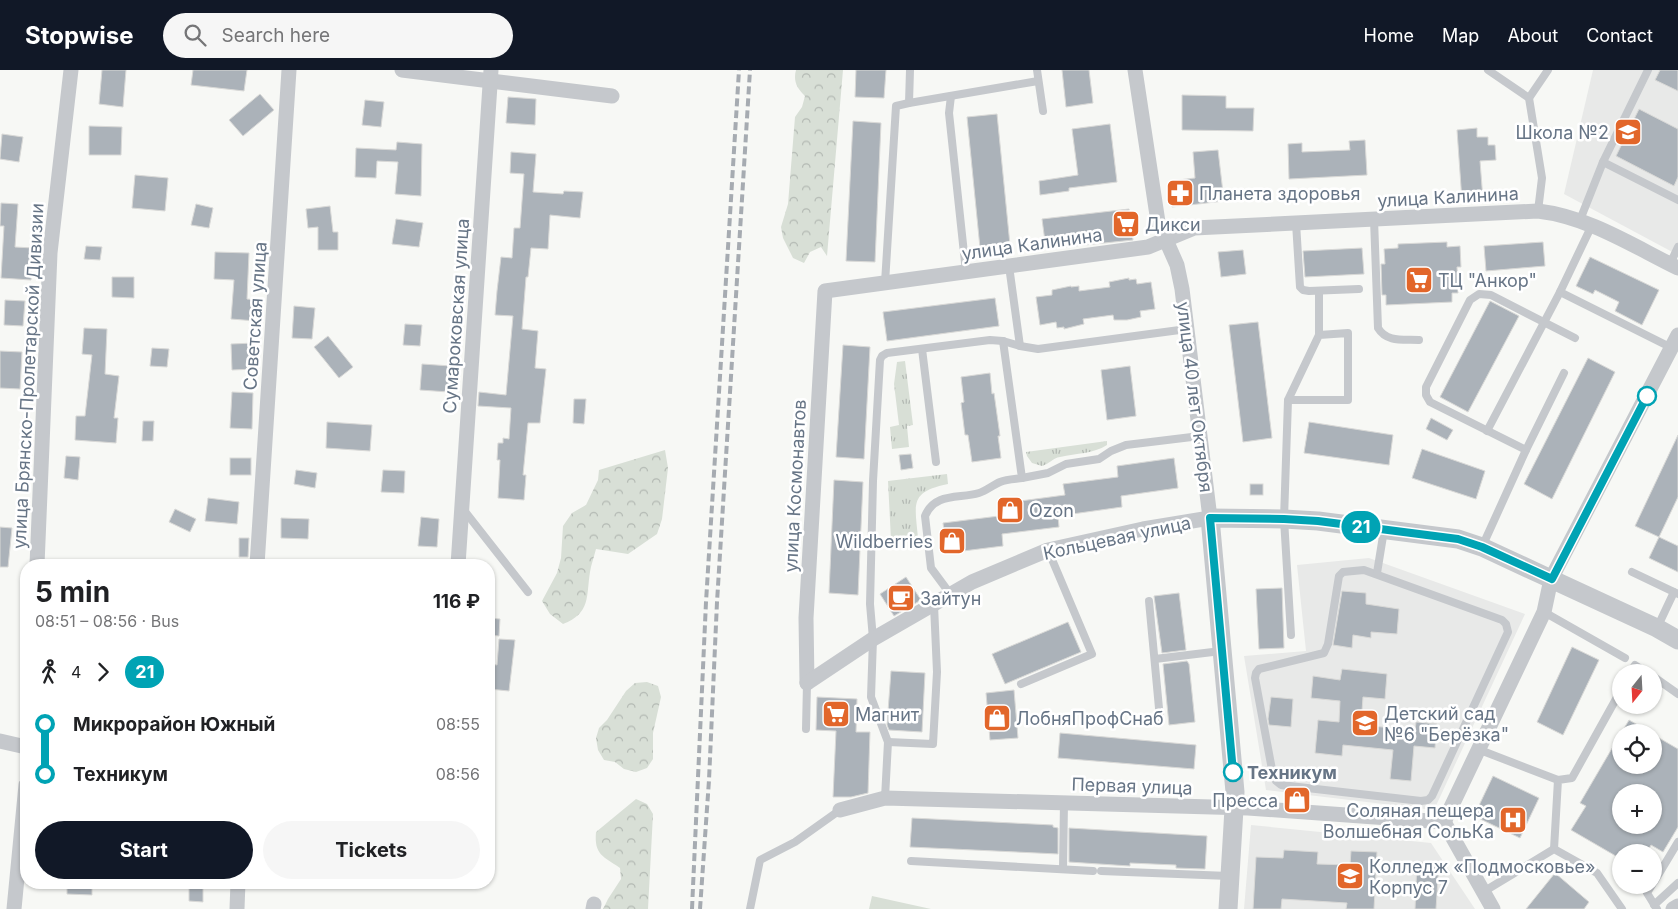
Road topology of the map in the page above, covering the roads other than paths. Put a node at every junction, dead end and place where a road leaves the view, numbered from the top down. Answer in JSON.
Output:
{"nodes":[{"id":1,"x":72,"y":70,"type":"edge"},
{"id":2,"x":289,"y":70,"type":"edge"},
{"id":3,"x":402,"y":70,"type":"edge"},
{"id":4,"x":910,"y":70,"type":"edge"},
{"id":5,"x":1037,"y":70,"type":"edge"},
{"id":6,"x":1135,"y":70,"type":"edge"},
{"id":7,"x":1488,"y":70,"type":"edge"},
{"id":8,"x":1548,"y":70,"type":"edge"},
{"id":9,"x":1648,"y":70,"type":"edge"},
{"id":10,"x":491,"y":75,"type":"edge"},
{"id":11,"x":1038,"y":81,"type":"junction"},
{"id":12,"x":612,"y":96,"type":"dead end"},
{"id":13,"x":951,"y":96,"type":"junction"},
{"id":14,"x":1529,"y":98,"type":"junction"},
{"id":15,"x":909,"y":102,"type":"junction"},
{"id":16,"x":1043,"y":111,"type":"dead end"},
{"id":17,"x":1603,"y":162,"type":"junction"},
{"id":18,"x":1678,"y":200,"type":"edge"},
{"id":19,"x":1538,"y":211,"type":"junction"},
{"id":20,"x":1374,"y":219,"type":"junction"},
{"id":21,"x":1586,"y":222,"type":"junction"},
{"id":22,"x":1296,"y":223,"type":"junction"},
{"id":23,"x":1165,"y":239,"type":"junction"},
{"id":24,"x":1678,"y":247,"type":"edge"},
{"id":25,"x":1009,"y":266,"type":"junction"},
{"id":26,"x":1674,"y":266,"type":"edge"},
{"id":27,"x":966,"y":272,"type":"junction"},
{"id":28,"x":886,"y":283,"type":"junction"},
{"id":29,"x":1359,"y":289,"type":"dead end"},
{"id":30,"x":825,"y":291,"type":"joint"},
{"id":31,"x":1320,"y":291,"type":"junction"},
{"id":32,"x":1560,"y":292,"type":"junction"},
{"id":33,"x":1544,"y":322,"type":"junction"},
{"id":34,"x":1187,"y":329,"type":"junction"},
{"id":35,"x":1319,"y":335,"type":"junction"},
{"id":36,"x":1575,"y":338,"type":"dead end"},
{"id":37,"x":1420,"y":340,"type":"dead end"},
{"id":38,"x":1003,"y":341,"type":"junction"},
{"id":39,"x":1676,"y":344,"type":"edge"},
{"id":40,"x":1020,"y":346,"type":"junction"},
{"id":41,"x":922,"y":349,"type":"junction"},
{"id":42,"x":1564,"y":373,"type":"dead end"},
{"id":43,"x":1288,"y":400,"type":"junction"},
{"id":44,"x":1487,"y":431,"type":"junction"},
{"id":45,"x":1200,"y":436,"type":"junction"},
{"id":46,"x":1526,"y":450,"type":"junction"},
{"id":47,"x":936,"y":462,"type":"dead end"},
{"id":48,"x":1022,"y":478,"type":"junction"},
{"id":49,"x":462,"y":507,"type":"junction"},
{"id":50,"x":1210,"y":518,"type":"junction"},
{"id":51,"x":1284,"y":519,"type":"junction"},
{"id":52,"x":1384,"y":530,"type":"junction"},
{"id":53,"x":1482,"y":547,"type":"junction"},
{"id":54,"x":1048,"y":550,"type":"junction"},
{"id":55,"x":38,"y":559,"type":"edge"},
{"id":56,"x":258,"y":559,"type":"edge"},
{"id":57,"x":458,"y":559,"type":"edge"},
{"id":58,"x":1632,"y":572,"type":"dead end"},
{"id":59,"x":1377,"y":573,"type":"junction"},
{"id":60,"x":1552,"y":579,"type":"junction"},
{"id":61,"x":528,"y":592,"type":"dead end"},
{"id":62,"x":1676,"y":593,"type":"edge"},
{"id":63,"x":951,"y":595,"type":"junction"},
{"id":64,"x":1150,"y":601,"type":"dead end"},
{"id":65,"x":934,"y":605,"type":"junction"},
{"id":66,"x":1544,"y":612,"type":"junction"},
{"id":67,"x":1657,"y":628,"type":"junction"},
{"id":68,"x":1291,"y":635,"type":"dead end"},
{"id":69,"x":874,"y":639,"type":"junction"},
{"id":70,"x":1678,"y":640,"type":"edge"},
{"id":71,"x":1223,"y":650,"type":"junction"},
{"id":72,"x":1625,"y":658,"type":"dead end"},
{"id":73,"x":1155,"y":659,"type":"junction"},
{"id":74,"x":807,"y":682,"type":"junction"},
{"id":75,"x":1662,"y":683,"type":"edge"},
{"id":76,"x":1021,"y":684,"type":"dead end"},
{"id":77,"x":1678,"y":694,"type":"edge"},
{"id":78,"x":1612,"y":706,"type":"edge"},
{"id":79,"x":1160,"y":719,"type":"dead end"},
{"id":80,"x":806,"y":729,"type":"dead end"},
{"id":81,"x":0,"y":741,"type":"edge"},
{"id":82,"x":888,"y":742,"type":"junction"},
{"id":83,"x":20,"y":746,"type":"edge"},
{"id":84,"x":1480,"y":750,"type":"junction"},
{"id":85,"x":1558,"y":780,"type":"junction"},
{"id":86,"x":885,"y":798,"type":"junction"},
{"id":87,"x":1064,"y":802,"type":"junction"},
{"id":88,"x":1234,"y":808,"type":"junction"},
{"id":89,"x":840,"y":810,"type":"joint"},
{"id":90,"x":1444,"y":822,"type":"junction"},
{"id":91,"x":1678,"y":842,"type":"edge"},
{"id":92,"x":20,"y":847,"type":"edge"},
{"id":93,"x":1554,"y":849,"type":"junction"},
{"id":94,"x":911,"y":861,"type":"dead end"},
{"id":95,"x":1063,"y":869,"type":"junction"},
{"id":96,"x":1662,"y":869,"type":"edge"},
{"id":97,"x":1230,"y":876,"type":"junction"},
{"id":98,"x":1678,"y":883,"type":"edge"},
{"id":99,"x":238,"y":889,"type":"edge"},
{"id":100,"x":1483,"y":892,"type":"junction"},
{"id":101,"x":1648,"y":894,"type":"edge"},
{"id":102,"x":1678,"y":906,"type":"edge"},
{"id":103,"x":1656,"y":907,"type":"edge"},
{"id":104,"x":14,"y":909,"type":"edge"},
{"id":105,"x":237,"y":909,"type":"edge"},
{"id":106,"x":750,"y":909,"type":"edge"},
{"id":107,"x":1228,"y":909,"type":"edge"},
{"id":108,"x":1493,"y":909,"type":"edge"},
{"id":109,"x":1622,"y":909,"type":"edge"},
{"id":110,"x":1673,"y":909,"type":"edge"}],
"edges":[{"from":1,"to":55,"type":"street","name":"улица Брянско-Пролетарской Дивизии"},
{"from":2,"to":56,"type":"street","name":"Советская улица"},
{"from":3,"to":10,"type":"street"},
{"from":4,"to":15,"type":"lane"},
{"from":5,"to":11,"type":"lane"},
{"from":6,"to":23,"type":"street","name":"улица 40 лет Октября"},
{"from":7,"to":14,"type":"lane"},
{"from":8,"to":14,"type":"lane"},
{"from":9,"to":17,"type":"lane"},
{"from":10,"to":12,"type":"street"},
{"from":10,"to":49,"type":"street","name":"Сумароковская улица"},
{"from":11,"to":13,"type":"lane"},
{"from":11,"to":16,"type":"lane"},
{"from":13,"to":15,"type":"lane"},
{"from":13,"to":27,"type":"lane"},
{"from":14,"to":19,"type":"lane"},
{"from":15,"to":28,"type":"lane"},
{"from":17,"to":18,"type":"lane"},
{"from":17,"to":21,"type":"lane"},
{"from":19,"to":20,"type":"street","name":"улица Калинина"},
{"from":19,"to":21,"type":"street","name":"улица Калинина"},
{"from":20,"to":22,"type":"street","name":"улица Калинина"},
{"from":20,"to":37,"type":"lane"},
{"from":21,"to":26,"type":"street","name":"улица Калинина"},
{"from":21,"to":32,"type":"lane"},
{"from":22,"to":23,"type":"street","name":"улица Калинина"},
{"from":22,"to":31,"type":"lane"},
{"from":23,"to":25,"type":"street","name":"улица Калинина"},
{"from":23,"to":34,"type":"street","name":"улица 40 лет Октября"},
{"from":24,"to":26,"type":"lane"},
{"from":25,"to":27,"type":"street","name":"улица Калинина"},
{"from":25,"to":40,"type":"lane"},
{"from":27,"to":28,"type":"street","name":"улица Калинина"},
{"from":28,"to":30,"type":"street","name":"улица Калинина"},
{"from":29,"to":31,"type":"lane"},
{"from":30,"to":74,"type":"street","name":"улица Космонавтов"},
{"from":31,"to":35,"type":"lane"},
{"from":32,"to":33,"type":"lane"},
{"from":32,"to":39,"type":"lane"},
{"from":33,"to":36,"type":"lane"},
{"from":33,"to":44,"type":"lane"},
{"from":33,"to":44,"type":"lane"},
{"from":34,"to":40,"type":"lane"},
{"from":34,"to":45,"type":"street","name":"улица 40 лет Октября"},
{"from":35,"to":43,"type":"lane"},
{"from":35,"to":43,"type":"lane"},
{"from":38,"to":40,"type":"lane"},
{"from":38,"to":41,"type":"lane"},
{"from":38,"to":48,"type":"lane"},
{"from":39,"to":60,"type":"street"},
{"from":41,"to":47,"type":"lane"},
{"from":41,"to":69,"type":"lane"},
{"from":42,"to":46,"type":"lane"},
{"from":43,"to":51,"type":"lane"},
{"from":44,"to":46,"type":"lane"},
{"from":45,"to":48,"type":"lane"},
{"from":45,"to":50,"type":"street","name":"улица 40 лет Октября"},
{"from":46,"to":53,"type":"lane"},
{"from":48,"to":63,"type":"lane"},
{"from":49,"to":57,"type":"street","name":"Сумароковская улица"},
{"from":49,"to":61,"type":"lane"},
{"from":50,"to":51,"type":"street","name":"Кольцевая улица"},
{"from":50,"to":54,"type":"street","name":"Кольцевая улица"},
{"from":50,"to":71,"type":"street","name":"улица 40 лет Октября"},
{"from":51,"to":52,"type":"street","name":"Кольцевая улица"},
{"from":51,"to":68,"type":"lane"},
{"from":52,"to":53,"type":"street","name":"Кольцевая улица"},
{"from":52,"to":59,"type":"lane"},
{"from":53,"to":60,"type":"street","name":"Кольцевая улица"},
{"from":54,"to":63,"type":"street","name":"Кольцевая улица"},
{"from":54,"to":76,"type":"lane"},
{"from":58,"to":62,"type":"lane"},
{"from":59,"to":59,"type":"lane"},
{"from":60,"to":66,"type":"street"},
{"from":60,"to":67,"type":"street","name":"Кольцевая улица"},
{"from":62,"to":67,"type":"lane"},
{"from":63,"to":65,"type":"street","name":"Кольцевая улица"},
{"from":64,"to":73,"type":"lane"},
{"from":65,"to":69,"type":"street","name":"Кольцевая улица"},
{"from":65,"to":82,"type":"lane"},
{"from":66,"to":72,"type":"lane"},
{"from":66,"to":84,"type":"street"},
{"from":67,"to":70,"type":"street","name":"Кольцевая улица"},
{"from":69,"to":74,"type":"street","name":"Кольцевая улица"},
{"from":69,"to":82,"type":"lane"},
{"from":71,"to":73,"type":"lane"},
{"from":71,"to":88,"type":"street","name":"улица 40 лет Октября"},
{"from":73,"to":79,"type":"lane"},
{"from":74,"to":80,"type":"lane"},
{"from":75,"to":77,"type":"lane"},
{"from":78,"to":85,"type":"lane"},
{"from":81,"to":83,"type":"street"},
{"from":82,"to":86,"type":"lane"},
{"from":84,"to":85,"type":"lane"},
{"from":84,"to":90,"type":"street"},
{"from":85,"to":93,"type":"lane"},
{"from":86,"to":87,"type":"street","name":"Первая улица"},
{"from":86,"to":89,"type":"street","name":"Первая улица"},
{"from":87,"to":88,"type":"street","name":"Первая улица"},
{"from":87,"to":95,"type":"lane"},
{"from":88,"to":90,"type":"street","name":"Первая улица"},
{"from":88,"to":97,"type":"street","name":"улица 40 лет Октября"},
{"from":89,"to":106,"type":"lane"},
{"from":90,"to":100,"type":"street"},
{"from":91,"to":96,"type":"lane"},
{"from":92,"to":104,"type":"street"},
{"from":93,"to":100,"type":"lane"},
{"from":93,"to":109,"type":"lane"},
{"from":94,"to":95,"type":"lane"},
{"from":95,"to":97,"type":"lane"},
{"from":97,"to":107,"type":"street","name":"улица 40 лет Октября"},
{"from":98,"to":103,"type":"lane"},
{"from":99,"to":105,"type":"street"},
{"from":100,"to":108,"type":"street"},
{"from":101,"to":103,"type":"lane"},
{"from":102,"to":110,"type":"street"}]}
